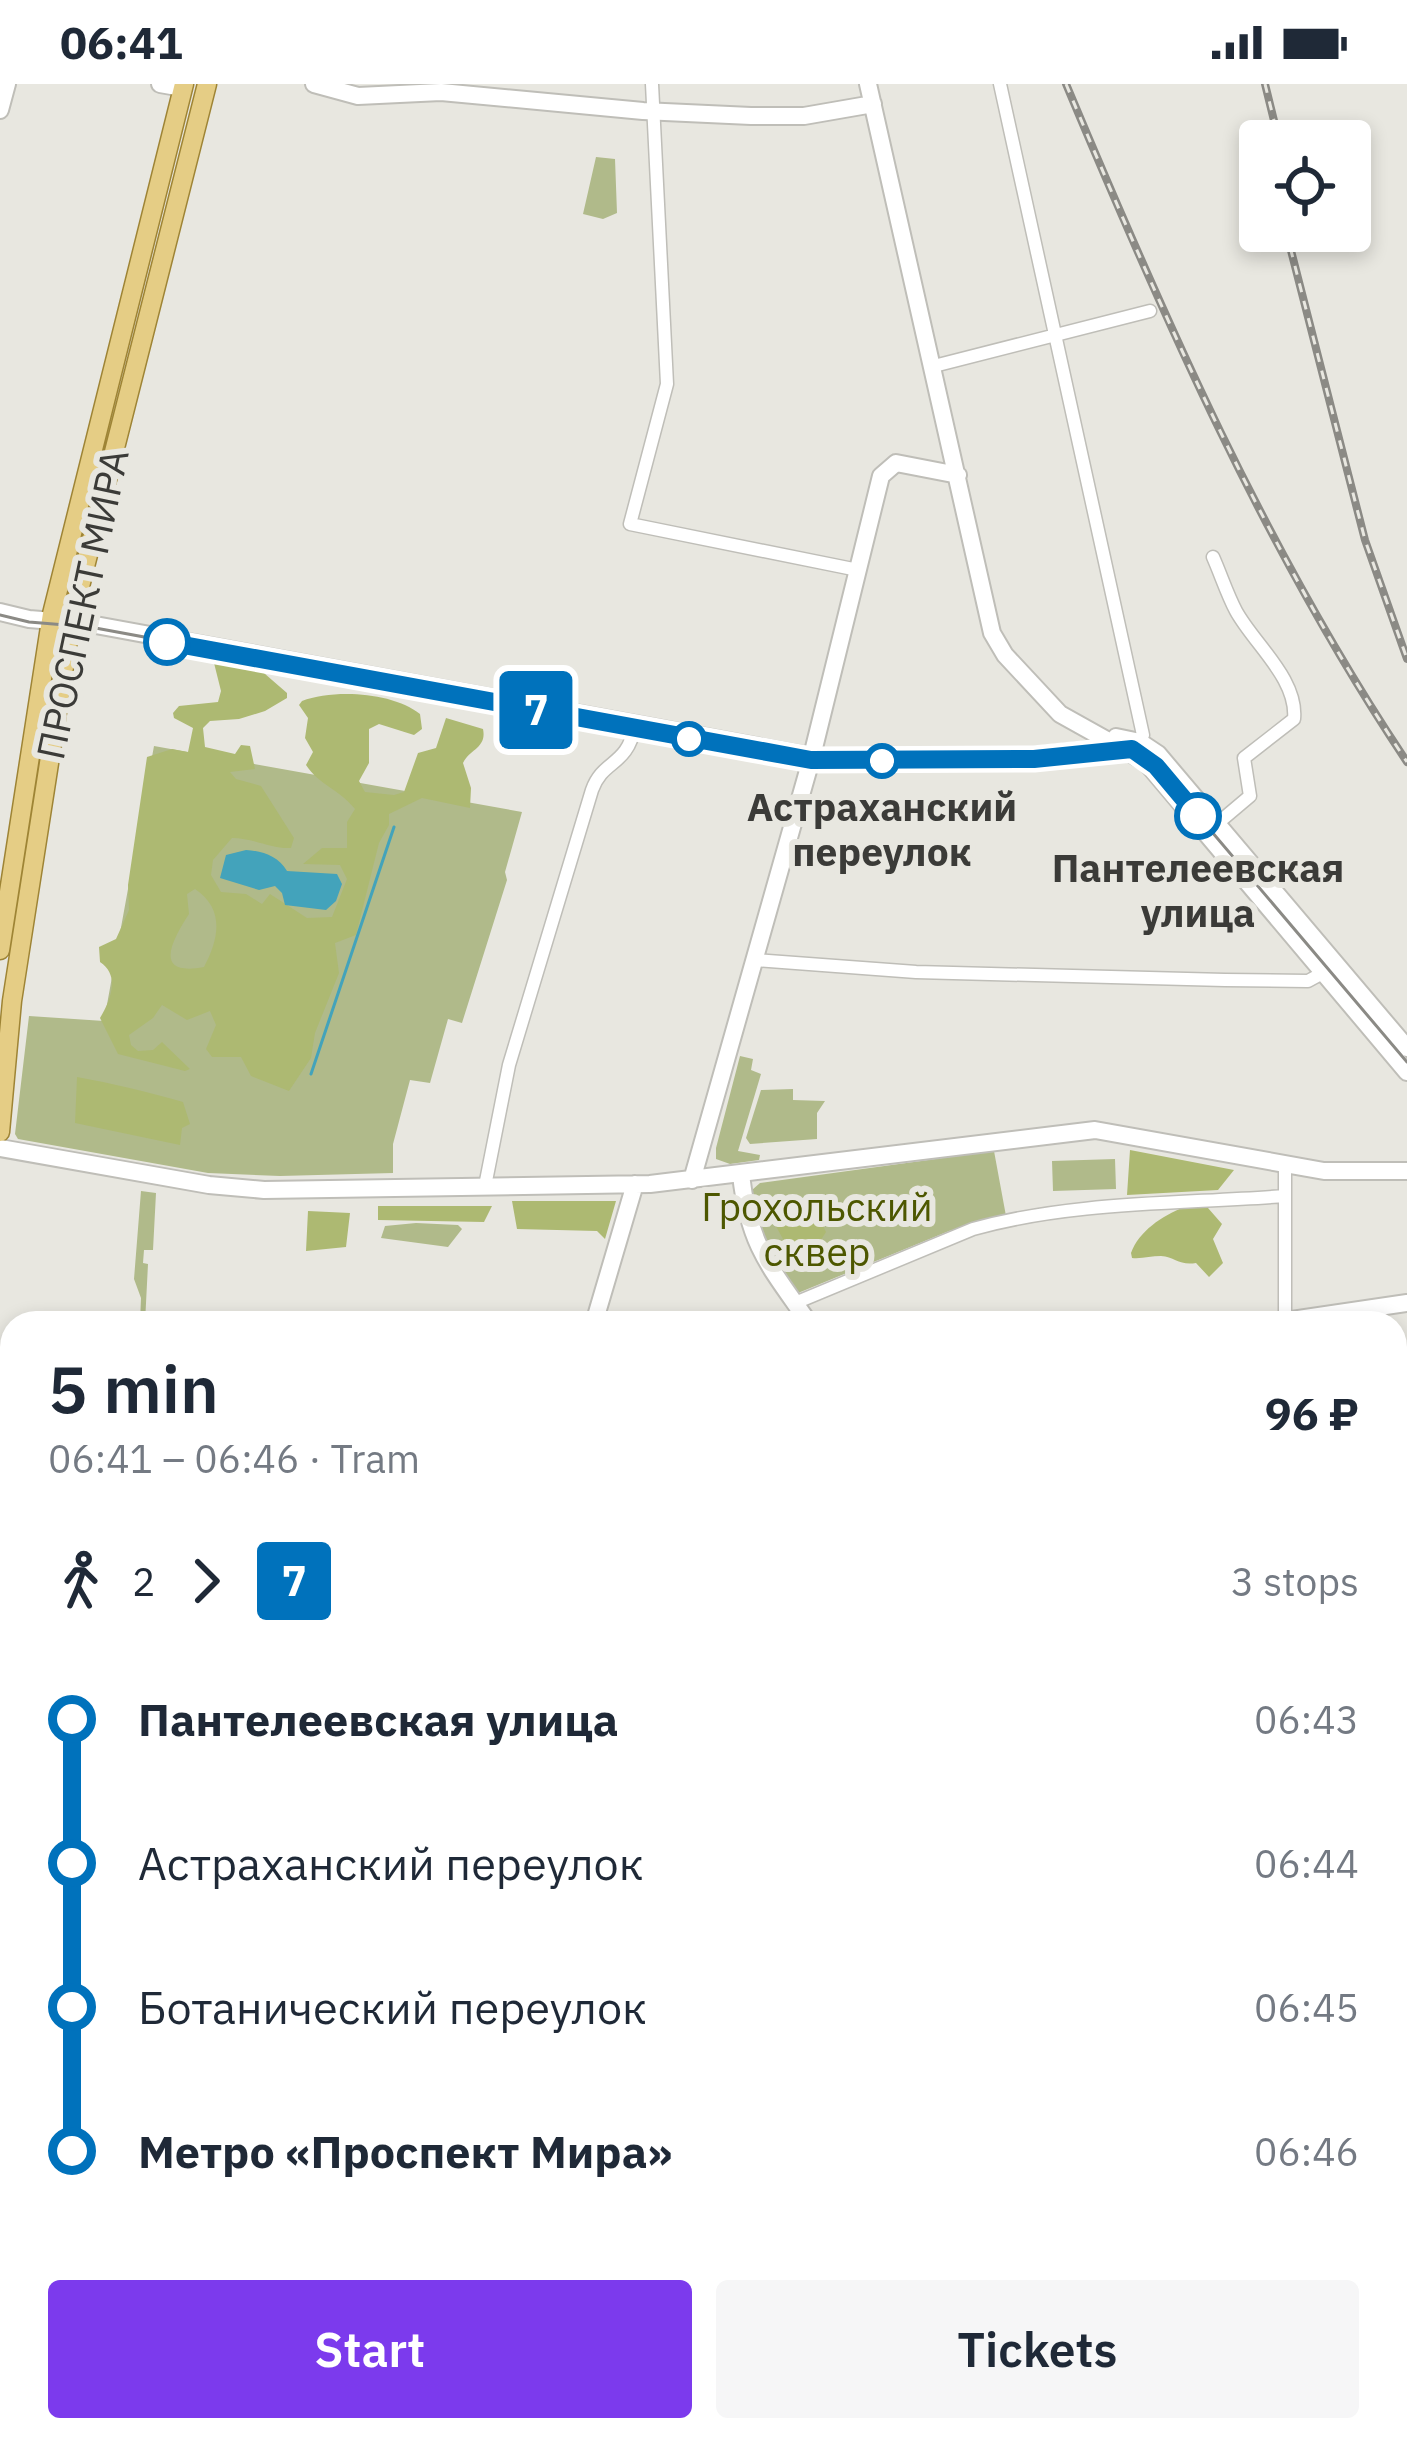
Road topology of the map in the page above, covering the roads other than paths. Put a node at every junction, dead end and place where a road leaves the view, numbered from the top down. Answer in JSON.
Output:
{"nodes":[{"id":1,"x":7,"y":84,"type":"edge"},
{"id":2,"x":160,"y":84,"type":"edge"},
{"id":3,"x":207,"y":84,"type":"edge"},
{"id":4,"x":314,"y":84,"type":"edge"},
{"id":5,"x":652,"y":84,"type":"edge"},
{"id":6,"x":868,"y":84,"type":"edge"},
{"id":7,"x":1000,"y":84,"type":"edge"},
{"id":8,"x":184,"y":86,"type":"edge"},
{"id":9,"x":388,"y":89,"type":"edge"},
{"id":10,"x":873,"y":104,"type":"junction"},
{"id":11,"x":0,"y":110,"type":"edge"},
{"id":12,"x":652,"y":111,"type":"junction"},
{"id":13,"x":1150,"y":311,"type":"dead end"},
{"id":14,"x":1056,"y":336,"type":"junction"},
{"id":15,"x":934,"y":366,"type":"junction"},
{"id":16,"x":958,"y":476,"type":"junction"},
{"id":17,"x":1213,"y":557,"type":"dead end"},
{"id":18,"x":858,"y":570,"type":"junction"},
{"id":19,"x":0,"y":612,"type":"edge"},
{"id":20,"x":61,"y":621,"type":"junction"},
{"id":21,"x":635,"y":726,"type":"junction"},
{"id":22,"x":1086,"y":731,"type":"junction"},
{"id":23,"x":1140,"y":742,"type":"junction"},
{"id":24,"x":1120,"y":747,"type":"junction"},
{"id":25,"x":812,"y":757,"type":"junction"},
{"id":26,"x":1218,"y":823,"type":"junction"},
{"id":27,"x":0,"y":950,"type":"edge"},
{"id":28,"x":754,"y":961,"type":"junction"},
{"id":29,"x":1330,"y":970,"type":"junction"},
{"id":30,"x":1407,"y":1048,"type":"edge"},
{"id":31,"x":1407,"y":1072,"type":"edge"},
{"id":32,"x":0,"y":1132,"type":"edge"},
{"id":33,"x":0,"y":1148,"type":"edge"},
{"id":34,"x":1286,"y":1165,"type":"junction"},
{"id":35,"x":1407,"y":1171,"type":"edge"},
{"id":36,"x":741,"y":1175,"type":"junction"},
{"id":37,"x":692,"y":1180,"type":"junction"},
{"id":38,"x":634,"y":1184,"type":"junction"},
{"id":39,"x":485,"y":1186,"type":"junction"},
{"id":40,"x":1285,"y":1196,"type":"junction"},
{"id":41,"x":795,"y":1303,"type":"junction"},
{"id":42,"x":1407,"y":1303,"type":"edge"},
{"id":43,"x":597,"y":1311,"type":"edge"},
{"id":44,"x":801,"y":1311,"type":"edge"},
{"id":45,"x":1279,"y":1311,"type":"edge"},
{"id":46,"x":1353,"y":1311,"type":"edge"}],
"edges":[{"from":1,"to":11,"type":"street"},
{"from":2,"to":8,"type":"street"},
{"from":3,"to":20,"type":"main road","name":"ПРОСПЕКТ МИРА"},
{"from":4,"to":9,"type":"street"},
{"from":5,"to":12,"type":"street"},
{"from":6,"to":10,"type":"street"},
{"from":7,"to":14,"type":"street"},
{"from":8,"to":20,"type":"main road","name":"ПРОСПЕКТ МИРА"},
{"from":9,"to":12,"type":"street"},
{"from":10,"to":12,"type":"street"},
{"from":10,"to":15,"type":"street"},
{"from":12,"to":18,"type":"street"},
{"from":13,"to":14,"type":"street"},
{"from":14,"to":15,"type":"street"},
{"from":14,"to":23,"type":"street"},
{"from":15,"to":16,"type":"street"},
{"from":16,"to":18,"type":"street"},
{"from":16,"to":22,"type":"street"},
{"from":17,"to":26,"type":"street"},
{"from":18,"to":25,"type":"street"},
{"from":19,"to":20,"type":"street"},
{"from":20,"to":21,"type":"street"},
{"from":20,"to":27,"type":"main road","name":"ПРОСПЕКТ МИРА"},
{"from":20,"to":32,"type":"main road","name":"ПРОСПЕКТ МИРА"},
{"from":21,"to":25,"type":"street"},
{"from":21,"to":39,"type":"street"},
{"from":22,"to":23,"type":"street"},
{"from":22,"to":24,"type":"street"},
{"from":23,"to":24,"type":"street"},
{"from":23,"to":26,"type":"street"},
{"from":24,"to":25,"type":"street"},
{"from":24,"to":29,"type":"street"},
{"from":25,"to":28,"type":"street"},
{"from":26,"to":29,"type":"street"},
{"from":28,"to":29,"type":"street"},
{"from":28,"to":37,"type":"street"},
{"from":29,"to":30,"type":"street"},
{"from":29,"to":31,"type":"street"},
{"from":33,"to":39,"type":"street"},
{"from":34,"to":35,"type":"street"},
{"from":34,"to":36,"type":"street"},
{"from":34,"to":40,"type":"street"},
{"from":36,"to":37,"type":"street"},
{"from":36,"to":41,"type":"street"},
{"from":37,"to":38,"type":"street"},
{"from":38,"to":39,"type":"street"},
{"from":38,"to":43,"type":"street"},
{"from":40,"to":41,"type":"street"},
{"from":40,"to":45,"type":"street"},
{"from":41,"to":44,"type":"street"},
{"from":42,"to":46,"type":"street"}]}
